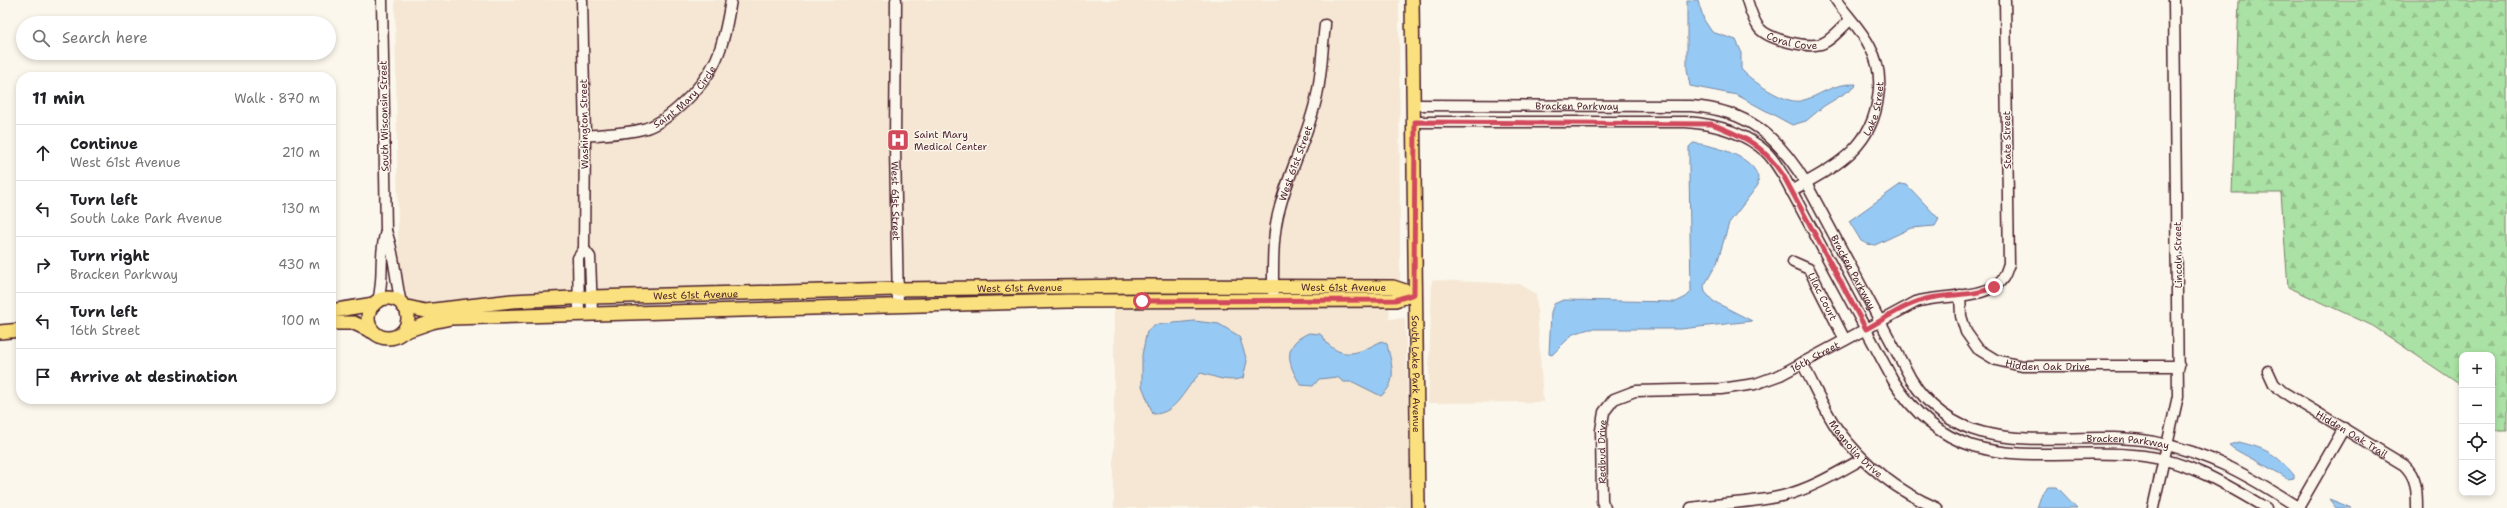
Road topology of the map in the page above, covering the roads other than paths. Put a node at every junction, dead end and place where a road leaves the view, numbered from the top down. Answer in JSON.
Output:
{"nodes":[{"id":1,"x":382,"y":0,"type":"edge"},
{"id":2,"x":582,"y":0,"type":"edge"},
{"id":3,"x":731,"y":0,"type":"edge"},
{"id":4,"x":896,"y":0,"type":"edge"},
{"id":5,"x":1412,"y":0,"type":"edge"},
{"id":6,"x":1748,"y":0,"type":"edge"},
{"id":7,"x":1836,"y":0,"type":"edge"},
{"id":8,"x":2005,"y":0,"type":"edge"},
{"id":9,"x":2174,"y":0,"type":"edge"},
{"id":10,"x":1850,"y":20,"type":"junction"},
{"id":11,"x":1325,"y":25,"type":"dead end"},
{"id":12,"x":1415,"y":105,"type":"junction"},
{"id":13,"x":1555,"y":106,"type":"junction"},
{"id":14,"x":1415,"y":122,"type":"junction"},
{"id":15,"x":1555,"y":122,"type":"junction"},
{"id":16,"x":585,"y":136,"type":"junction"},
{"id":17,"x":1806,"y":183,"type":"junction"},
{"id":18,"x":1791,"y":191,"type":"junction"},
{"id":19,"x":386,"y":231,"type":"junction"},
{"id":20,"x":1793,"y":262,"type":"dead end"},
{"id":21,"x":2003,"y":279,"type":"joint"},
{"id":22,"x":1273,"y":286,"type":"junction"},
{"id":23,"x":897,"y":289,"type":"junction"},
{"id":24,"x":1414,"y":294,"type":"junction"},
{"id":25,"x":1960,"y":295,"type":"junction"},
{"id":26,"x":586,"y":298,"type":"junction"},
{"id":27,"x":376,"y":302,"type":"junction"},
{"id":28,"x":1272,"y":302,"type":"junction"},
{"id":29,"x":402,"y":304,"type":"junction"},
{"id":30,"x":898,"y":305,"type":"junction"},
{"id":31,"x":336,"y":310,"type":"edge"},
{"id":32,"x":586,"y":313,"type":"junction"},
{"id":33,"x":1880,"y":321,"type":"junction"},
{"id":34,"x":336,"y":323,"type":"edge"},
{"id":35,"x":1866,"y":329,"type":"junction"},
{"id":36,"x":16,"y":330,"type":"edge"},
{"id":37,"x":0,"y":332,"type":"edge"},
{"id":38,"x":373,"y":332,"type":"junction"},
{"id":39,"x":403,"y":332,"type":"junction"},
{"id":40,"x":1845,"y":340,"type":"junction"},
{"id":41,"x":1802,"y":363,"type":"junction"},
{"id":42,"x":2179,"y":366,"type":"junction"},
{"id":43,"x":2268,"y":371,"type":"dead end"},
{"id":44,"x":1614,"y":399,"type":"joint"},
{"id":45,"x":2344,"y":428,"type":"junction"},
{"id":46,"x":2167,"y":445,"type":"junction"},
{"id":47,"x":1862,"y":459,"type":"junction"},
{"id":48,"x":2164,"y":460,"type":"junction"},
{"id":49,"x":1418,"y":508,"type":"edge"},
{"id":50,"x":1605,"y":508,"type":"edge"},
{"id":51,"x":1691,"y":508,"type":"edge"},
{"id":52,"x":1937,"y":508,"type":"edge"},
{"id":53,"x":2154,"y":508,"type":"edge"},
{"id":54,"x":2266,"y":508,"type":"edge"},
{"id":55,"x":2298,"y":508,"type":"edge"},
{"id":56,"x":2417,"y":508,"type":"edge"}],
"edges":[{"from":1,"to":19,"type":"street","name":"South Wisconsin Street"},
{"from":2,"to":16,"type":"street","name":"Washington Street"},
{"from":3,"to":16,"type":"street","name":"Saint Mary Circle"},
{"from":4,"to":23,"type":"street","name":"West 61st Street"},
{"from":5,"to":12,"type":"main road","name":"South Lake Park Avenue"},
{"from":6,"to":10,"type":"street","name":"Coral Cove"},
{"from":7,"to":10,"type":"street","name":"Lake Street"},
{"from":8,"to":21,"type":"street","name":"State Street"},
{"from":9,"to":42,"type":"street","name":"Lincoln Street"},
{"from":10,"to":17,"type":"street","name":"Lake Street"},
{"from":11,"to":22,"type":"street","name":"West 61st Street"},
{"from":12,"to":13,"type":"street","name":"Bracken Parkway"},
{"from":12,"to":14,"type":"main road","name":"South Lake Park Avenue"},
{"from":13,"to":15,"type":"street"},
{"from":13,"to":17,"type":"street","name":"Bracken Parkway"},
{"from":14,"to":15,"type":"street","name":"Bracken Parkway"},
{"from":14,"to":24,"type":"main road","name":"South Lake Park Avenue"},
{"from":15,"to":18,"type":"street","name":"Bracken Parkway"},
{"from":16,"to":26,"type":"street","name":"Washington Street"},
{"from":17,"to":18,"type":"street","name":"Lake Street"},
{"from":17,"to":33,"type":"street","name":"Bracken Parkway"},
{"from":18,"to":35,"type":"street","name":"Bracken Parkway"},
{"from":19,"to":27,"type":"street","name":"South Wisconsin Street"},
{"from":19,"to":29,"type":"street","name":"South Wisconsin Street"},
{"from":20,"to":40,"type":"street","name":"Lilac Court"},
{"from":21,"to":25,"type":"street","name":"16th Street"},
{"from":22,"to":23,"type":"main road","name":"West 61st Avenue"},
{"from":22,"to":24,"type":"main road","name":"West 61st Avenue"},
{"from":22,"to":28,"type":"street","name":"West 61st Street"},
{"from":23,"to":26,"type":"main road","name":"West 61st Avenue"},
{"from":23,"to":30,"type":"street","name":"West 61st Street"},
{"from":24,"to":28,"type":"main road","name":"West 61st Avenue"},
{"from":24,"to":49,"type":"main road","name":"South Lake Park Avenue"},
{"from":25,"to":33,"type":"street","name":"16th Street"},
{"from":25,"to":42,"type":"street","name":"Hidden Oak Drive"},
{"from":26,"to":29,"type":"main road","name":"West 61st Avenue"},
{"from":26,"to":32,"type":"street","name":"Washington Street"},
{"from":27,"to":29,"type":"main road"},
{"from":27,"to":31,"type":"main road"},
{"from":27,"to":38,"type":"main road"},
{"from":28,"to":30,"type":"main road","name":"West 61st Avenue"},
{"from":29,"to":39,"type":"main road"},
{"from":30,"to":32,"type":"main road","name":"West 61st Avenue"},
{"from":32,"to":39,"type":"main road","name":"West 61st Avenue"},
{"from":33,"to":35,"type":"street","name":"16th Street"},
{"from":33,"to":46,"type":"street","name":"Bracken Parkway"},
{"from":34,"to":38,"type":"main road"},
{"from":35,"to":40,"type":"street","name":"16th Street"},
{"from":35,"to":48,"type":"street","name":"Bracken Parkway"},
{"from":36,"to":37,"type":"main road"},
{"from":38,"to":39,"type":"main road"},
{"from":40,"to":41,"type":"street","name":"16th Street"},
{"from":41,"to":44,"type":"street","name":"16th Street"},
{"from":41,"to":47,"type":"street","name":"Magnolia Drive"},
{"from":42,"to":46,"type":"street","name":"Lincoln Street"},
{"from":43,"to":45,"type":"street","name":"Hidden Oak Trail"},
{"from":44,"to":50,"type":"street","name":"Redbud Drive"},
{"from":45,"to":55,"type":"street"},
{"from":45,"to":56,"type":"street","name":"Hidden Oak Trail"},
{"from":46,"to":48,"type":"street","name":"Lincoln Street"},
{"from":46,"to":55,"type":"street","name":"Bracken Parkway"},
{"from":47,"to":51,"type":"street"},
{"from":47,"to":52,"type":"street","name":"Magnolia Drive"},
{"from":48,"to":53,"type":"street","name":"Lincoln Street"},
{"from":48,"to":54,"type":"street","name":"Bracken Parkway"}]}
